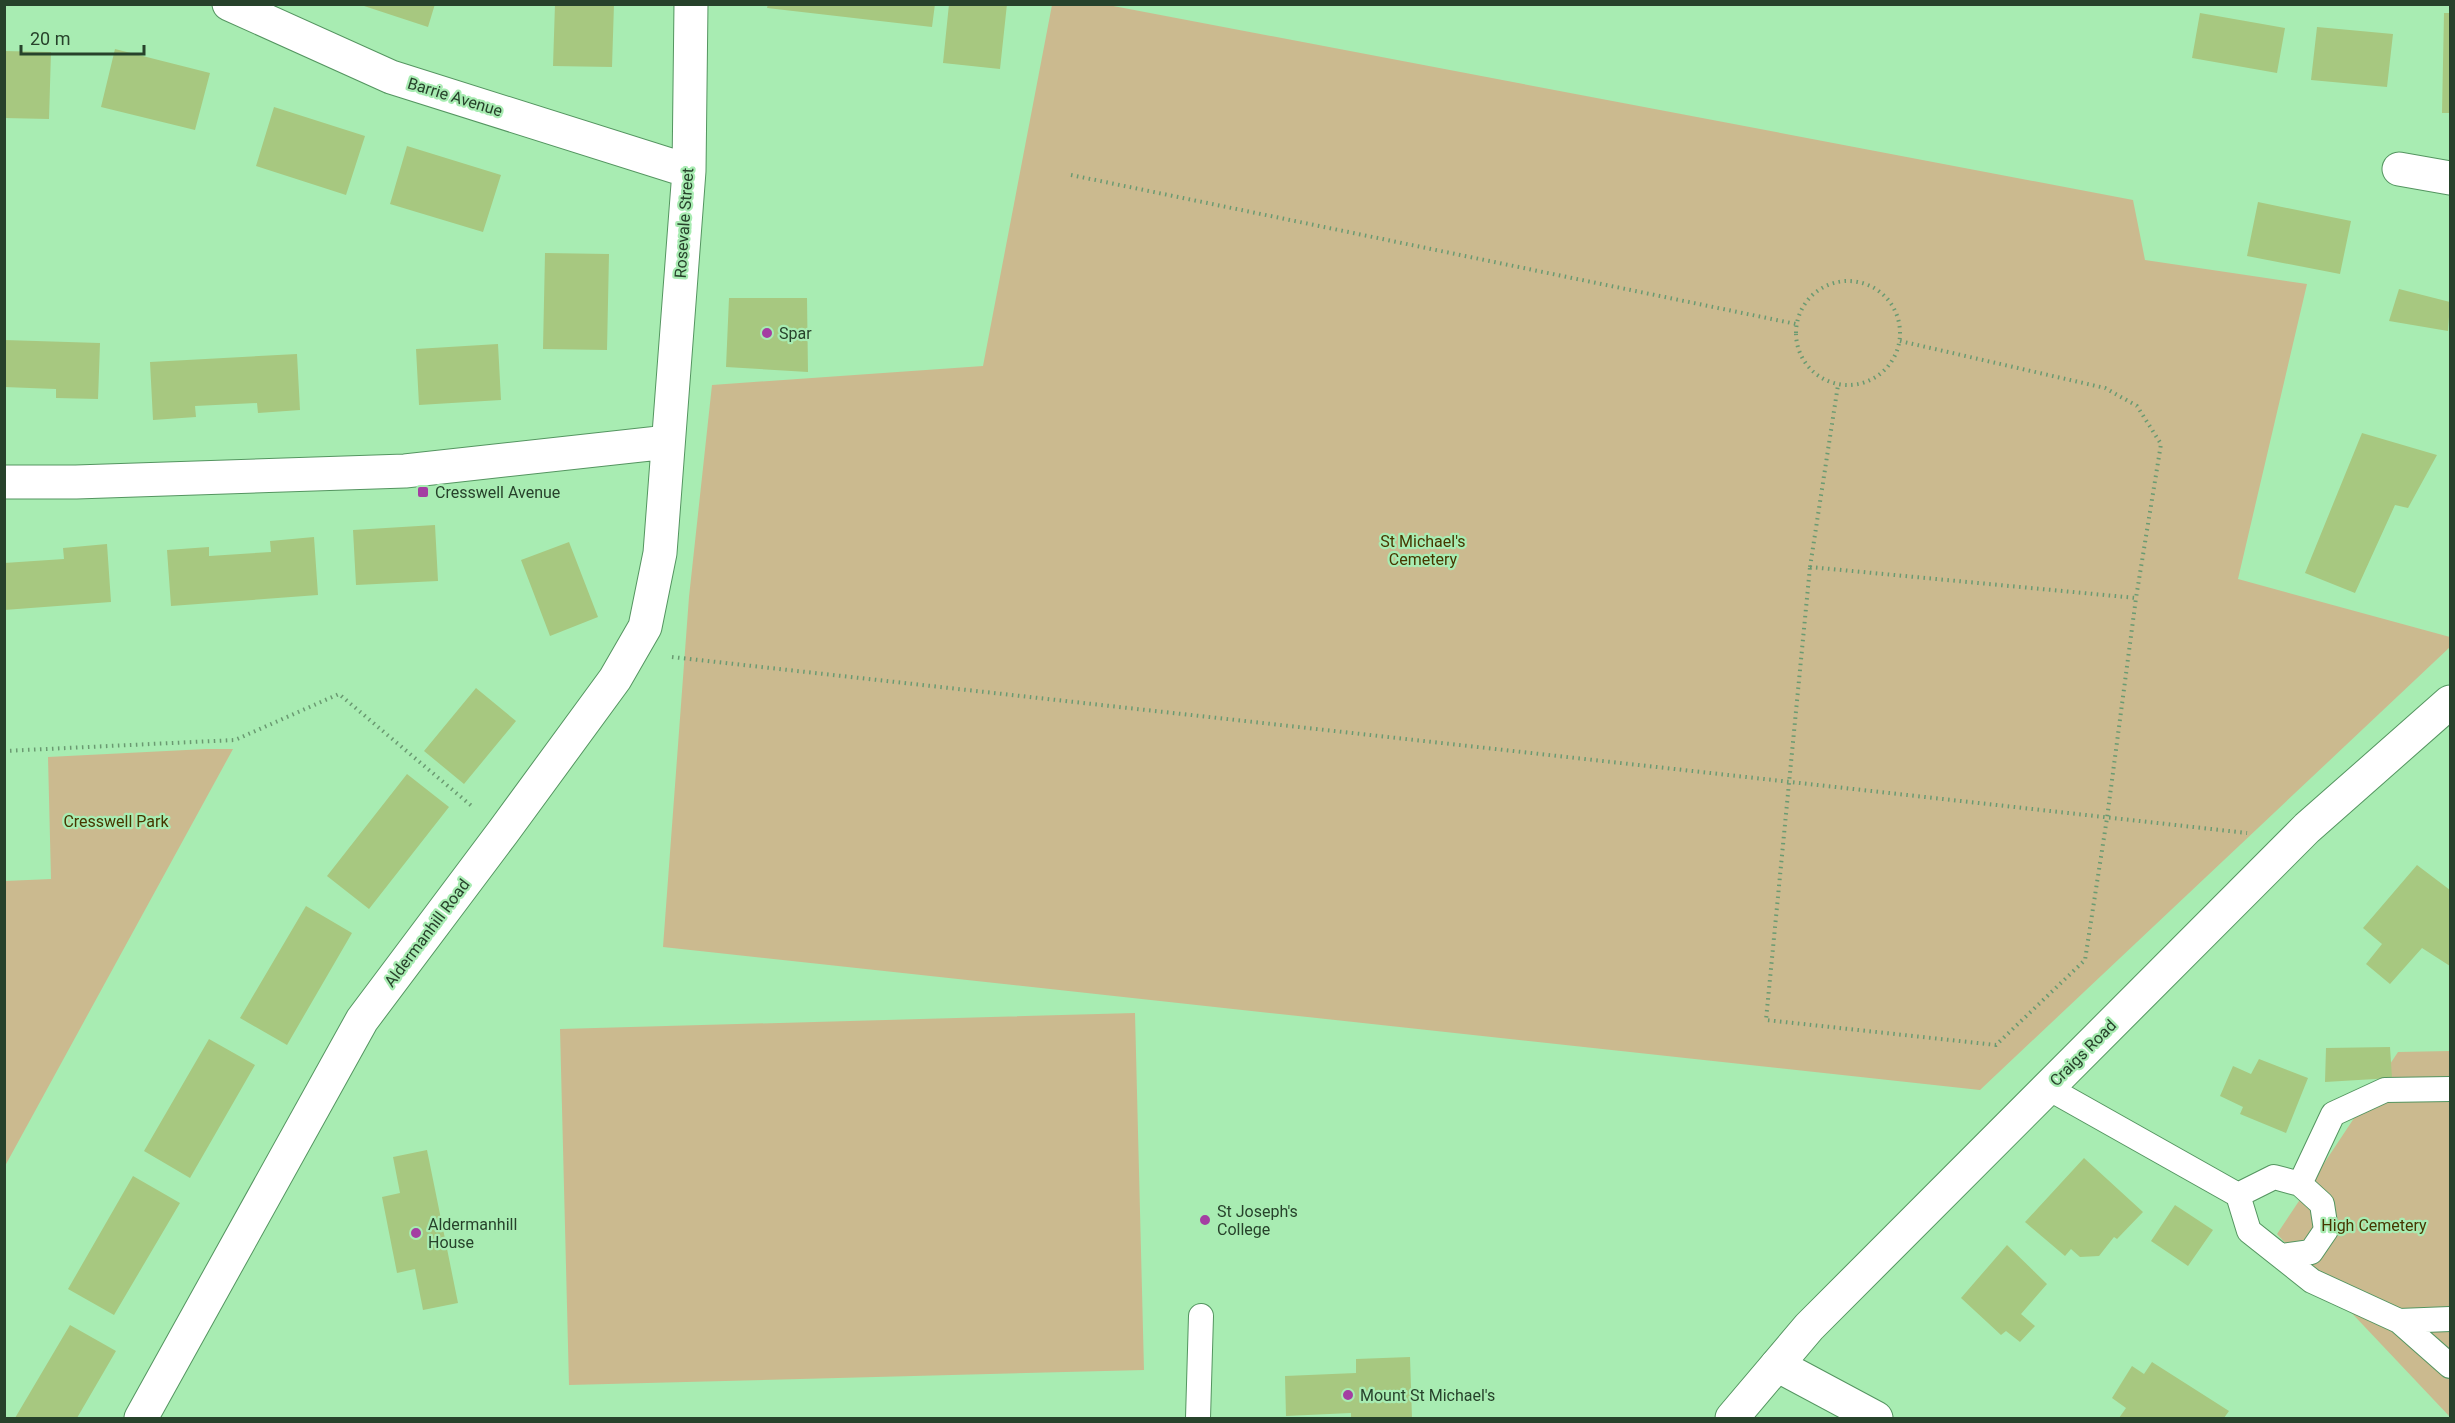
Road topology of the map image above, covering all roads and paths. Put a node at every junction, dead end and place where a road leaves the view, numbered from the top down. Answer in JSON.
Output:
{"nodes":[{"id":1,"x":229,"y":4,"type":"edge"},
{"id":2,"x":691,"y":4,"type":"edge"},
{"id":3,"x":2399,"y":169,"type":"dead end"},
{"id":4,"x":689,"y":171,"type":"junction"},
{"id":5,"x":1071,"y":175,"type":"dead end"},
{"id":6,"x":2451,"y":178,"type":"edge"},
{"id":7,"x":1796,"y":324,"type":"junction"},
{"id":8,"x":1900,"y":341,"type":"junction"},
{"id":9,"x":1838,"y":385,"type":"junction"},
{"id":10,"x":668,"y":442,"type":"junction"},
{"id":11,"x":4,"y":482,"type":"edge"},
{"id":12,"x":1810,"y":567,"type":"junction"},
{"id":13,"x":2136,"y":598,"type":"junction"},
{"id":14,"x":632,"y":652,"type":"junction"},
{"id":15,"x":2451,"y":702,"type":"edge"},
{"id":16,"x":4,"y":751,"type":"edge"},
{"id":17,"x":1788,"y":782,"type":"junction"},
{"id":18,"x":2107,"y":818,"type":"junction"},
{"id":19,"x":503,"y":832,"type":"junction"},
{"id":20,"x":2252,"y":834,"type":"dead end"},
{"id":21,"x":2048,"y":1088,"type":"junction"},
{"id":22,"x":2451,"y":1089,"type":"edge"},
{"id":23,"x":2300,"y":1184,"type":"junction"},
{"id":24,"x":2238,"y":1195,"type":"junction"},
{"id":25,"x":2282,"y":1257,"type":"junction"},
{"id":26,"x":1201,"y":1316,"type":"dead end"},
{"id":27,"x":2451,"y":1319,"type":"edge"},
{"id":28,"x":2398,"y":1321,"type":"junction"},
{"id":29,"x":1777,"y":1365,"type":"junction"},
{"id":30,"x":2451,"y":1366,"type":"edge"},
{"id":31,"x":141,"y":1419,"type":"edge"},
{"id":32,"x":1197,"y":1419,"type":"edge"},
{"id":33,"x":1732,"y":1419,"type":"edge"},
{"id":34,"x":1876,"y":1419,"type":"edge"}],
"edges":[{"from":1,"to":4,"type":"street","name":"Barrie Avenue"},
{"from":2,"to":4,"type":"street","name":"Rosevale Street"},
{"from":3,"to":6,"type":"street"},
{"from":4,"to":10,"type":"street","name":"Rosevale Street"},
{"from":5,"to":7,"type":"path"},
{"from":7,"to":8,"type":"path"},
{"from":7,"to":9,"type":"path"},
{"from":8,"to":9,"type":"path"},
{"from":8,"to":13,"type":"path"},
{"from":9,"to":12,"type":"path"},
{"from":10,"to":11,"type":"street"},
{"from":10,"to":14,"type":"street","name":"Aldermanhill Road"},
{"from":12,"to":13,"type":"path"},
{"from":12,"to":17,"type":"path"},
{"from":13,"to":18,"type":"path"},
{"from":14,"to":17,"type":"path"},
{"from":14,"to":19,"type":"street","name":"Aldermanhill Road"},
{"from":15,"to":21,"type":"street","name":"Craigs Road"},
{"from":16,"to":19,"type":"path"},
{"from":17,"to":18,"type":"path"},
{"from":17,"to":18,"type":"path"},
{"from":18,"to":20,"type":"path"},
{"from":19,"to":31,"type":"street","name":"Aldermanhill Road"},
{"from":21,"to":24,"type":"lane"},
{"from":21,"to":29,"type":"street","name":"Craigs Road"},
{"from":22,"to":23,"type":"lane"},
{"from":23,"to":24,"type":"lane"},
{"from":23,"to":25,"type":"lane"},
{"from":24,"to":25,"type":"lane"},
{"from":25,"to":28,"type":"lane"},
{"from":26,"to":32,"type":"lane"},
{"from":27,"to":28,"type":"lane"},
{"from":28,"to":30,"type":"lane"},
{"from":29,"to":33,"type":"street","name":"Craigs Road"},
{"from":29,"to":34,"type":"street"}]}
